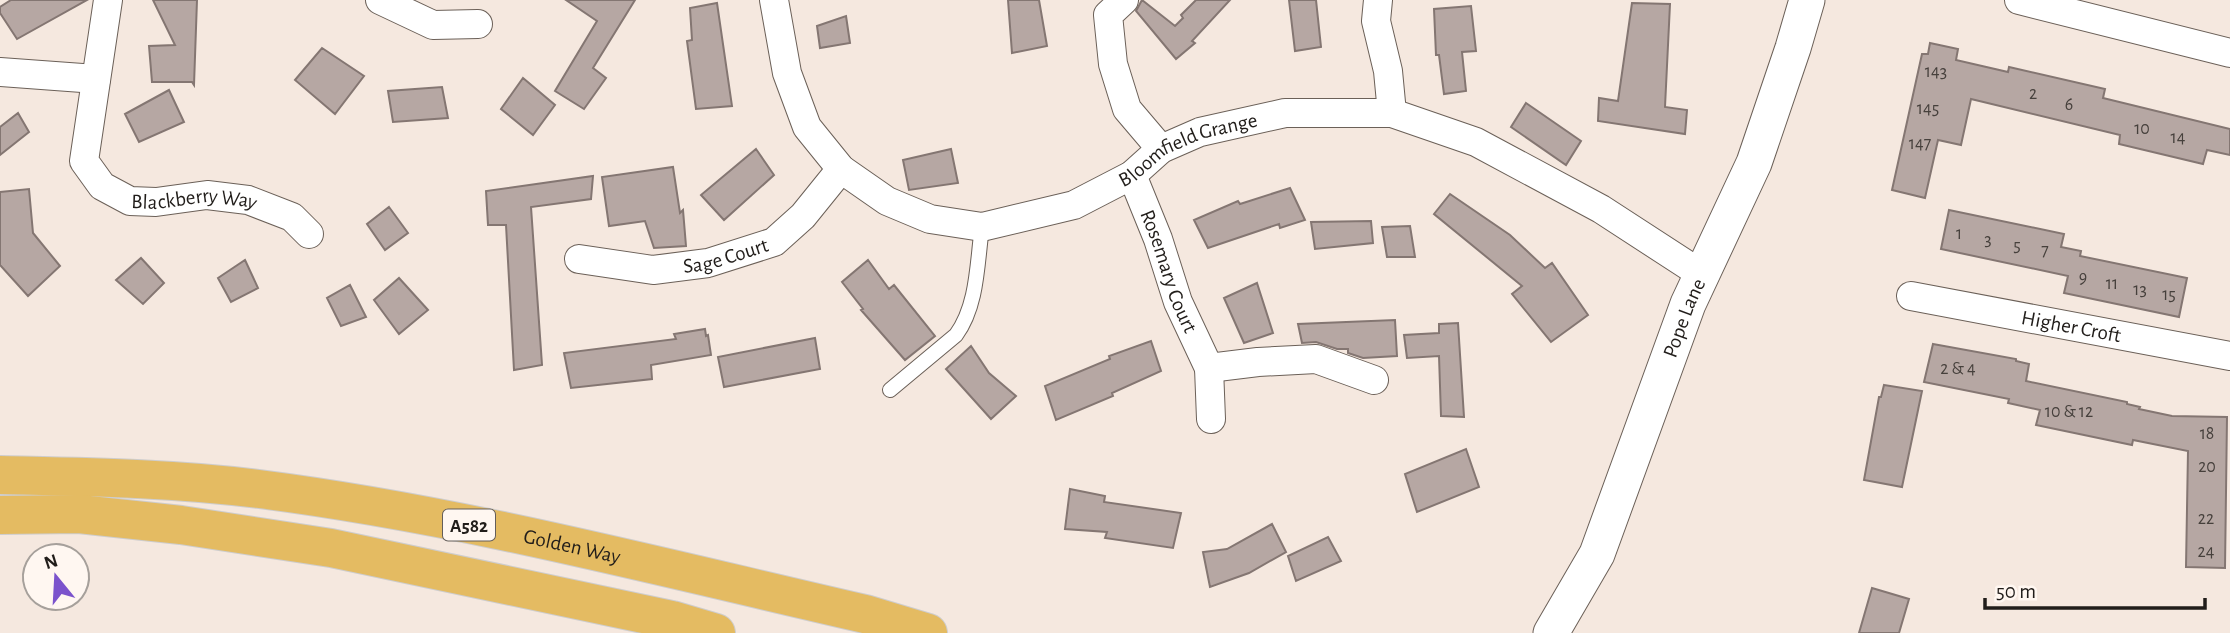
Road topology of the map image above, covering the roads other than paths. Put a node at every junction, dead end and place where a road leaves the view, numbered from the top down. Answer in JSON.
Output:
{"nodes":[{"id":1,"x":108,"y":0,"type":"edge"},
{"id":2,"x":380,"y":0,"type":"edge"},
{"id":3,"x":774,"y":0,"type":"edge"},
{"id":4,"x":1124,"y":0,"type":"edge"},
{"id":5,"x":1378,"y":0,"type":"edge"},
{"id":6,"x":1807,"y":0,"type":"edge"},
{"id":7,"x":2019,"y":0,"type":"edge"},
{"id":8,"x":478,"y":24,"type":"dead end"},
{"id":9,"x":2230,"y":53,"type":"edge"},
{"id":10,"x":0,"y":72,"type":"edge"},
{"id":11,"x":96,"y":79,"type":"junction"},
{"id":12,"x":1392,"y":113,"type":"junction"},
{"id":13,"x":1161,"y":149,"type":"junction"},
{"id":14,"x":841,"y":169,"type":"junction"},
{"id":15,"x":1132,"y":175,"type":"junction"},
{"id":16,"x":982,"y":227,"type":"junction"},
{"id":17,"x":309,"y":234,"type":"dead end"},
{"id":18,"x":579,"y":259,"type":"dead end"},
{"id":19,"x":1701,"y":274,"type":"junction"},
{"id":20,"x":1911,"y":296,"type":"dead end"},
{"id":21,"x":2230,"y":356,"type":"edge"},
{"id":22,"x":1209,"y":368,"type":"junction"},
{"id":23,"x":1374,"y":380,"type":"dead end"},
{"id":24,"x":890,"y":390,"type":"dead end"},
{"id":25,"x":1211,"y":419,"type":"dead end"},
{"id":26,"x":0,"y":475,"type":"edge"},
{"id":27,"x":0,"y":515,"type":"edge"},
{"id":28,"x":1573,"y":598,"type":"junction"},
{"id":29,"x":716,"y":633,"type":"edge"},
{"id":30,"x":928,"y":633,"type":"edge"},
{"id":31,"x":1551,"y":633,"type":"edge"},
{"id":32,"x":1567,"y":633,"type":"edge"}],
"edges":[{"from":1,"to":11,"type":"street","name":"Blackberry Way"},
{"from":2,"to":8,"type":"street"},
{"from":3,"to":14,"type":"street","name":"Bloomfield Grange"},
{"from":4,"to":13,"type":"street"},
{"from":5,"to":12,"type":"street"},
{"from":6,"to":19,"type":"street","name":"Pope Lane"},
{"from":7,"to":9,"type":"street"},
{"from":10,"to":11,"type":"street"},
{"from":11,"to":17,"type":"street","name":"Blackberry Way"},
{"from":12,"to":13,"type":"street","name":"Bloomfield Grange"},
{"from":12,"to":19,"type":"street","name":"Bloomfield Grange"},
{"from":13,"to":15,"type":"street","name":"Bloomfield Grange"},
{"from":14,"to":16,"type":"street","name":"Bloomfield Grange"},
{"from":14,"to":18,"type":"street","name":"Sage Court"},
{"from":15,"to":16,"type":"street","name":"Bloomfield Grange"},
{"from":15,"to":22,"type":"street","name":"Rosemary Court"},
{"from":16,"to":24,"type":"lane"},
{"from":19,"to":28,"type":"street","name":"Pope Lane"},
{"from":20,"to":21,"type":"street","name":"Higher Croft"},
{"from":22,"to":23,"type":"street"},
{"from":22,"to":25,"type":"street","name":"Rosemary Court"},
{"from":26,"to":30,"type":"highway","name":"Golden Way","number":"A582"},
{"from":27,"to":29,"type":"highway","number":"A582"},
{"from":28,"to":31,"type":"street","name":"Pope Lane"},
{"from":28,"to":32,"type":"street"}]}
